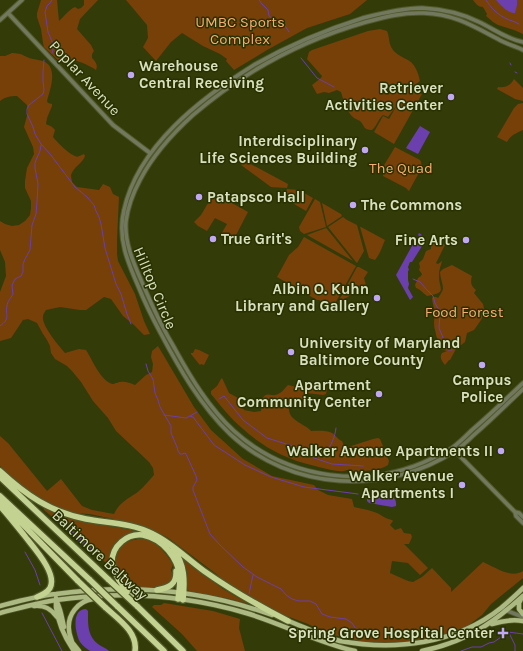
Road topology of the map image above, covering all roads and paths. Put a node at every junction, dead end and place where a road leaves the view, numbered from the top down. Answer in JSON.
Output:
{"nodes":[{"id":1,"x":22,"y":0,"type":"edge"},
{"id":2,"x":8,"y":13,"type":"junction"},
{"id":3,"x":0,"y":20,"type":"edge"},
{"id":4,"x":523,"y":42,"type":"edge"},
{"id":5,"x":523,"y":50,"type":"edge"},
{"id":6,"x":150,"y":153,"type":"junction"},
{"id":7,"x":523,"y":383,"type":"edge"},
{"id":8,"x":523,"y":389,"type":"edge"},
{"id":9,"x":452,"y":448,"type":"junction"},
{"id":10,"x":455,"y":451,"type":"junction"},
{"id":11,"x":0,"y":470,"type":"edge"},
{"id":12,"x":0,"y":477,"type":"edge"},
{"id":13,"x":0,"y":496,"type":"edge"},
{"id":14,"x":0,"y":501,"type":"edge"},
{"id":15,"x":0,"y":506,"type":"edge"},
{"id":16,"x":515,"y":512,"type":"junction"},
{"id":17,"x":523,"y":517,"type":"edge"},
{"id":18,"x":523,"y":523,"type":"edge"},
{"id":19,"x":160,"y":540,"type":"junction"},
{"id":20,"x":523,"y":588,"type":"edge"},
{"id":21,"x":157,"y":590,"type":"junction"},
{"id":22,"x":181,"y":593,"type":"junction"},
{"id":23,"x":55,"y":594,"type":"junction"},
{"id":24,"x":116,"y":596,"type":"junction"},
{"id":25,"x":37,"y":597,"type":"junction"},
{"id":26,"x":522,"y":597,"type":"edge"},
{"id":27,"x":181,"y":599,"type":"junction"},
{"id":28,"x":56,"y":600,"type":"junction"},
{"id":29,"x":0,"y":606,"type":"edge"},
{"id":30,"x":136,"y":606,"type":"junction"},
{"id":31,"x":21,"y":608,"type":"junction"},
{"id":32,"x":501,"y":608,"type":"junction"},
{"id":33,"x":507,"y":611,"type":"junction"},
{"id":34,"x":0,"y":613,"type":"edge"},
{"id":35,"x":523,"y":614,"type":"edge"},
{"id":36,"x":523,"y":617,"type":"edge"},
{"id":37,"x":58,"y":619,"type":"junction"},
{"id":38,"x":288,"y":621,"type":"junction"},
{"id":39,"x":523,"y":621,"type":"edge"},
{"id":40,"x":486,"y":626,"type":"junction"},
{"id":41,"x":72,"y":642,"type":"junction"},
{"id":42,"x":74,"y":651,"type":"edge"},
{"id":43,"x":80,"y":651,"type":"edge"},
{"id":44,"x":135,"y":651,"type":"edge"},
{"id":45,"x":164,"y":651,"type":"edge"},
{"id":46,"x":183,"y":651,"type":"edge"},
{"id":47,"x":355,"y":651,"type":"edge"},
{"id":48,"x":422,"y":651,"type":"edge"}],
"edges":[{"from":1,"to":2,"type":"street"},
{"from":2,"to":3,"type":"street"},
{"from":2,"to":6,"type":"street","name":"Poplar Avenue"},
{"from":4,"to":6,"type":"street","name":"Hilltop Circle"},
{"from":5,"to":9,"type":"street","name":"Hilltop Circle"},
{"from":6,"to":10,"type":"street","name":"Hilltop Circle"},
{"from":7,"to":9,"type":"street","name":"Hilltop Circle"},
{"from":8,"to":10,"type":"street","name":"Hilltop Circle"},
{"from":9,"to":10,"type":"street"},
{"from":10,"to":16,"type":"street"},
{"from":11,"to":19,"type":"highway"},
{"from":12,"to":30,"type":"highway","name":"Baltimore Beltway","bridge":true},
{"from":13,"to":45,"type":"highway","name":"Baltimore Beltway","bridge":true},
{"from":14,"to":44,"type":"highway","bridge":true},
{"from":15,"to":25,"type":"highway"},
{"from":16,"to":17,"type":"street"},
{"from":16,"to":18,"type":"street"},
{"from":19,"to":21,"type":"highway"},
{"from":19,"to":22,"type":"highway"},
{"from":19,"to":30,"type":"highway","bridge":true},
{"from":19,"to":38,"type":"highway"},
{"from":20,"to":32,"type":"main road"},
{"from":21,"to":22,"type":"main road"},
{"from":21,"to":23,"type":"main road"},
{"from":22,"to":27,"type":"highway"},
{"from":22,"to":38,"type":"main road"},
{"from":23,"to":25,"type":"main road"},
{"from":23,"to":28,"type":"main road"},
{"from":24,"to":27,"type":"main road"},
{"from":24,"to":28,"type":"main road"},
{"from":24,"to":41,"type":"main road"},
{"from":25,"to":29,"type":"main road"},
{"from":26,"to":33,"type":"main road"},
{"from":26,"to":35,"type":"main road"},
{"from":27,"to":47,"type":"main road"},
{"from":28,"to":31,"type":"main road"},
{"from":28,"to":37,"type":"main road"},
{"from":28,"to":41,"type":"main road"},
{"from":30,"to":46,"type":"highway","name":"Baltimore Beltway"},
{"from":31,"to":34,"type":"main road"},
{"from":31,"to":37,"type":"main road"},
{"from":32,"to":33,"type":"street"},
{"from":32,"to":38,"type":"main road"},
{"from":33,"to":36,"type":"street"},
{"from":33,"to":40,"type":"main road"},
{"from":37,"to":42,"type":"main road"},
{"from":39,"to":40,"type":"main road"},
{"from":40,"to":48,"type":"main road"},
{"from":41,"to":43,"type":"main road"}]}
